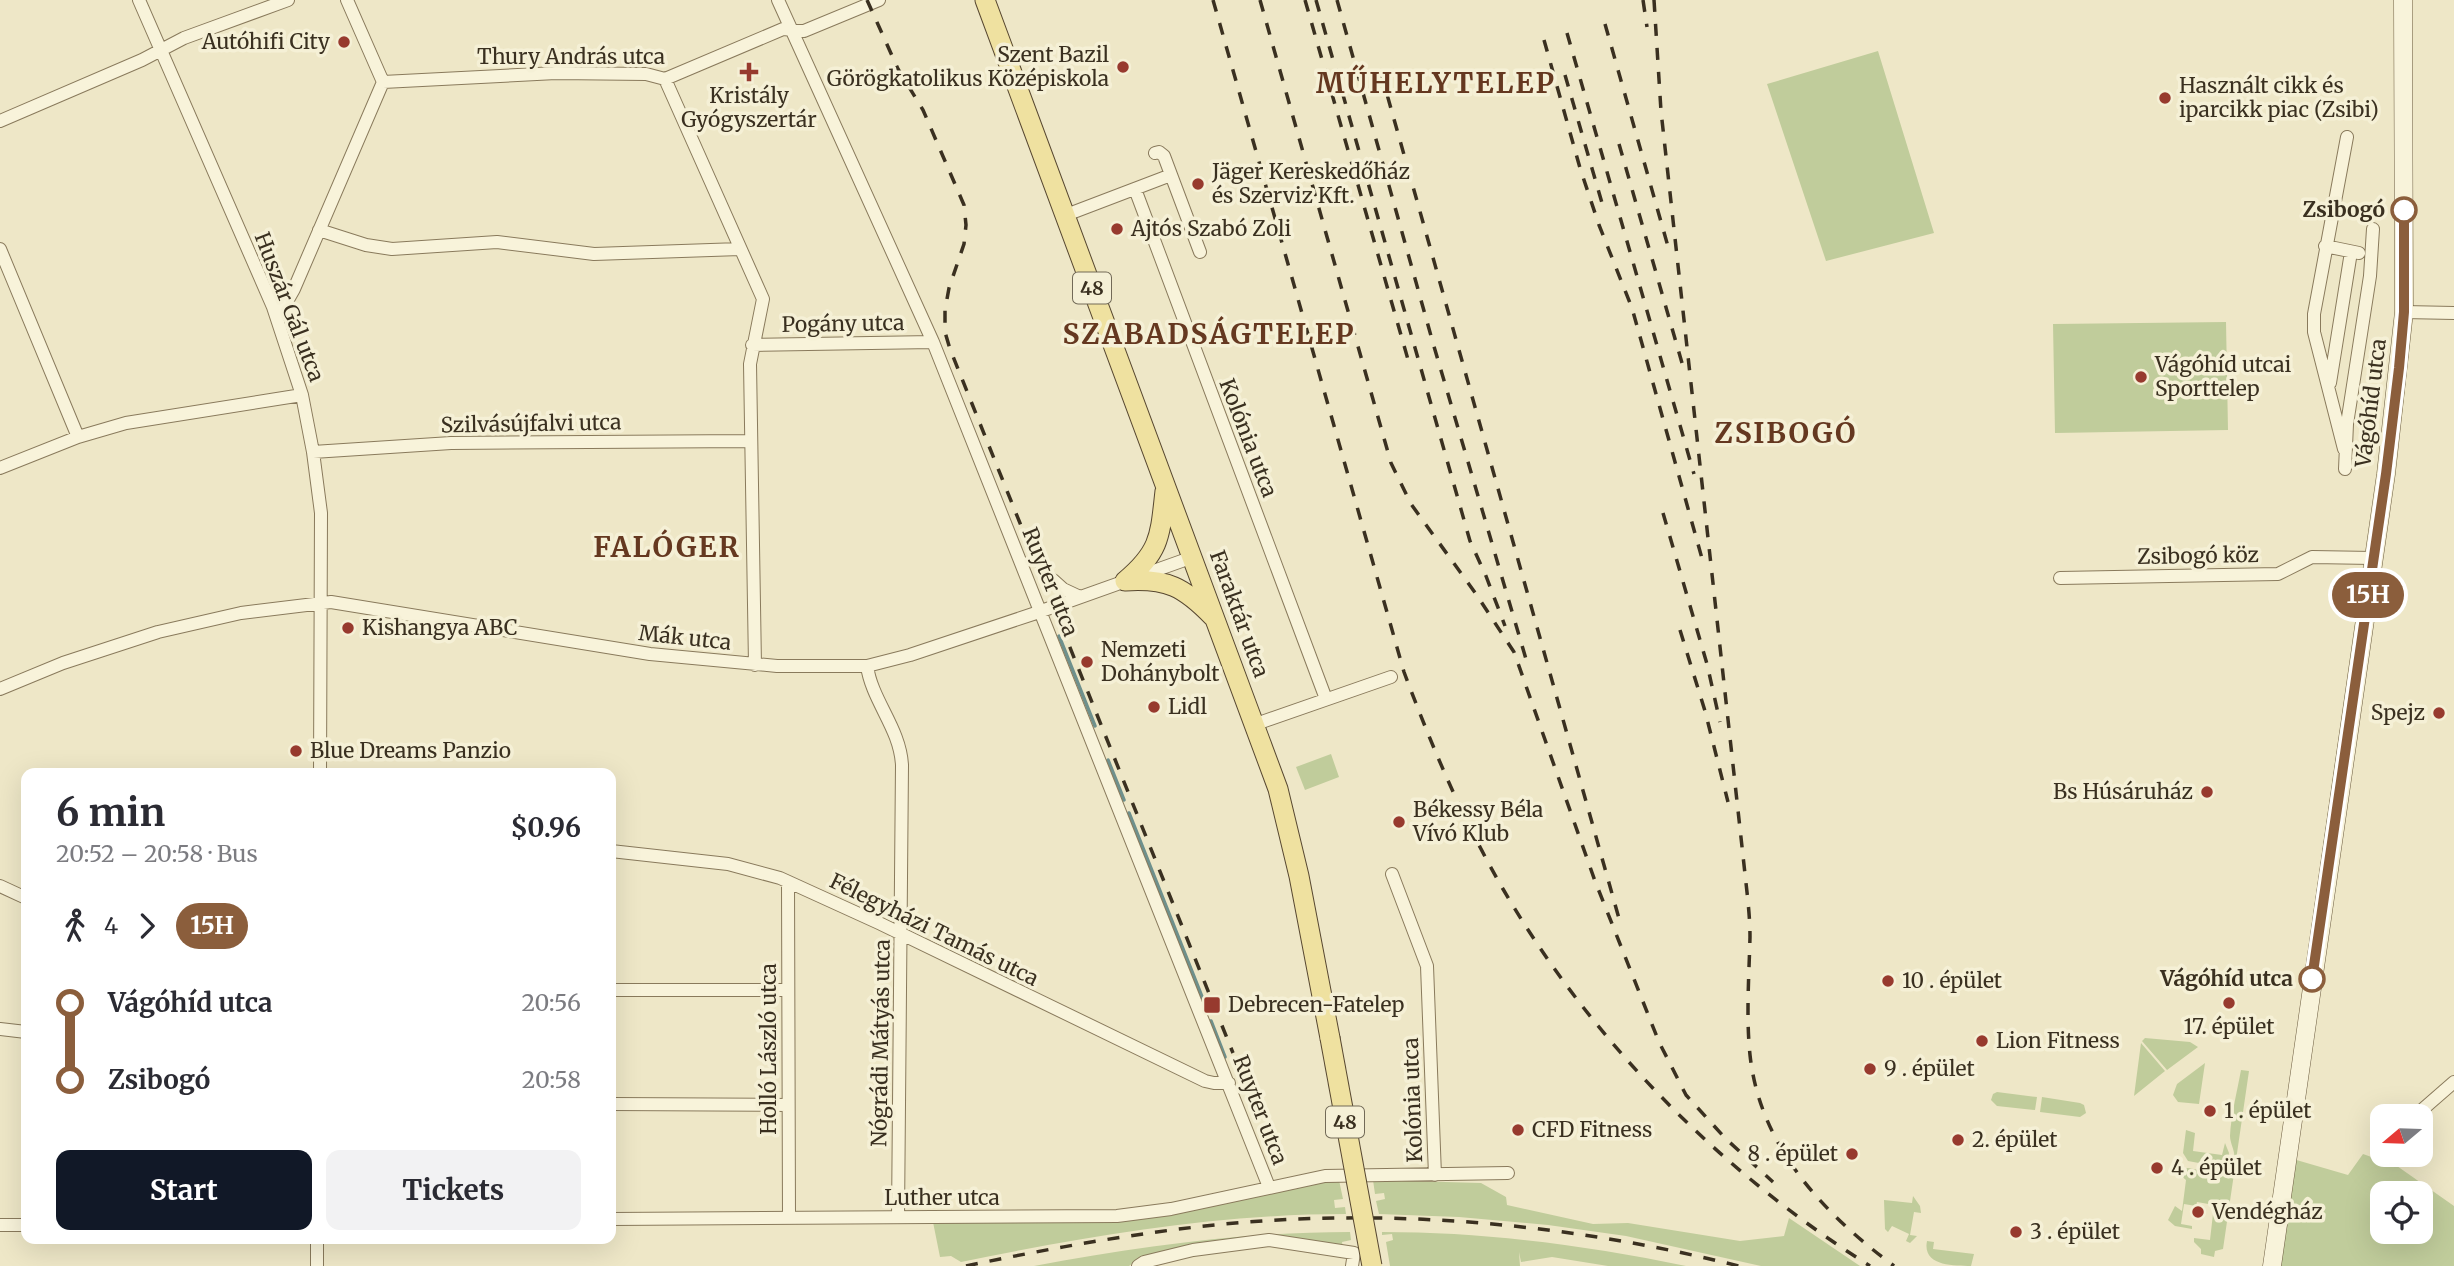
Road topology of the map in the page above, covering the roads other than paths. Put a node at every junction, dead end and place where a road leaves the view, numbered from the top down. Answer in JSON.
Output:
{"nodes":[{"id":1,"x":139,"y":0,"type":"edge"},
{"id":2,"x":288,"y":0,"type":"edge"},
{"id":3,"x":347,"y":0,"type":"edge"},
{"id":4,"x":778,"y":0,"type":"edge"},
{"id":5,"x":879,"y":0,"type":"edge"},
{"id":6,"x":985,"y":0,"type":"edge"},
{"id":7,"x":2403,"y":0,"type":"edge"},
{"id":8,"x":792,"y":29,"type":"junction"},
{"id":9,"x":161,"y":50,"type":"junction"},
{"id":10,"x":665,"y":79,"type":"junction"},
{"id":11,"x":383,"y":82,"type":"junction"},
{"id":12,"x":0,"y":121,"type":"edge"},
{"id":13,"x":2347,"y":136,"type":"dead end"},
{"id":14,"x":1155,"y":153,"type":"dead end"},
{"id":15,"x":1171,"y":175,"type":"junction"},
{"id":16,"x":1135,"y":189,"type":"junction"},
{"id":17,"x":1066,"y":215,"type":"junction"},
{"id":18,"x":2373,"y":229,"type":"dead end"},
{"id":19,"x":319,"y":230,"type":"junction"},
{"id":20,"x":2325,"y":246,"type":"junction"},
{"id":21,"x":0,"y":249,"type":"edge"},
{"id":22,"x":740,"y":249,"type":"junction"},
{"id":23,"x":1200,"y":252,"type":"dead end"},
{"id":24,"x":2351,"y":252,"type":"junction"},
{"id":25,"x":2371,"y":254,"type":"junction"},
{"id":26,"x":2404,"y":312,"type":"junction"},
{"id":27,"x":2454,"y":313,"type":"edge"},
{"id":28,"x":278,"y":319,"type":"junction"},
{"id":29,"x":933,"y":342,"type":"junction"},
{"id":30,"x":752,"y":345,"type":"junction"},
{"id":31,"x":2329,"y":390,"type":"junction"},
{"id":32,"x":302,"y":396,"type":"junction"},
{"id":33,"x":78,"y":437,"type":"junction"},
{"id":34,"x":750,"y":441,"type":"junction"},
{"id":35,"x":2344,"y":449,"type":"junction"},
{"id":36,"x":313,"y":452,"type":"junction"},
{"id":37,"x":0,"y":467,"type":"edge"},
{"id":38,"x":2345,"y":468,"type":"dead end"},
{"id":39,"x":1166,"y":485,"type":"junction"},
{"id":40,"x":1193,"y":557,"type":"junction"},
{"id":41,"x":2373,"y":558,"type":"junction"},
{"id":42,"x":2060,"y":578,"type":"dead end"},
{"id":43,"x":1053,"y":580,"type":"dead end"},
{"id":44,"x":1125,"y":581,"type":"junction"},
{"id":45,"x":1080,"y":597,"type":"junction"},
{"id":46,"x":321,"y":603,"type":"junction"},
{"id":47,"x":1041,"y":611,"type":"junction"},
{"id":48,"x":1217,"y":622,"type":"junction"},
{"id":49,"x":755,"y":665,"type":"junction"},
{"id":50,"x":867,"y":666,"type":"junction"},
{"id":51,"x":1391,"y":677,"type":"dead end"},
{"id":52,"x":0,"y":689,"type":"edge"},
{"id":53,"x":1326,"y":699,"type":"junction"},
{"id":54,"x":1256,"y":724,"type":"junction"},
{"id":55,"x":320,"y":768,"type":"edge"},
{"id":56,"x":616,"y":852,"type":"edge"},
{"id":57,"x":1392,"y":874,"type":"dead end"},
{"id":58,"x":788,"y":881,"type":"junction"},
{"id":59,"x":0,"y":886,"type":"edge"},
{"id":60,"x":21,"y":896,"type":"edge"},
{"id":61,"x":901,"y":934,"type":"junction"},
{"id":62,"x":616,"y":990,"type":"edge"},
{"id":63,"x":788,"y":990,"type":"junction"},
{"id":64,"x":0,"y":1029,"type":"edge"},
{"id":65,"x":21,"y":1031,"type":"edge"},
{"id":66,"x":1229,"y":1083,"type":"junction"},
{"id":67,"x":2454,"y":1083,"type":"edge"},
{"id":68,"x":616,"y":1104,"type":"edge"},
{"id":69,"x":2429,"y":1104,"type":"edge"},
{"id":70,"x":789,"y":1105,"type":"junction"},
{"id":71,"x":1508,"y":1173,"type":"dead end"},
{"id":72,"x":1435,"y":1175,"type":"junction"},
{"id":73,"x":1269,"y":1187,"type":"junction"},
{"id":74,"x":789,"y":1217,"type":"junction"},
{"id":75,"x":898,"y":1217,"type":"junction"},
{"id":76,"x":616,"y":1219,"type":"edge"},
{"id":77,"x":0,"y":1225,"type":"edge"},
{"id":78,"x":21,"y":1225,"type":"edge"},
{"id":79,"x":317,"y":1244,"type":"edge"},
{"id":80,"x":1353,"y":1259,"type":"edge"},
{"id":81,"x":1141,"y":1264,"type":"edge"},
{"id":82,"x":317,"y":1266,"type":"edge"},
{"id":83,"x":1372,"y":1266,"type":"edge"},
{"id":84,"x":2272,"y":1266,"type":"edge"}],
"edges":[{"from":1,"to":9,"type":"street","name":"Huszár Gál utca"},
{"from":2,"to":9,"type":"street"},
{"from":3,"to":11,"type":"street"},
{"from":4,"to":8,"type":"street","name":"Ruyter utca"},
{"from":5,"to":8,"type":"street","name":"Thury András utca"},
{"from":6,"to":17,"type":"main road","name":"Faraktár utca","number":"48"},
{"from":7,"to":26,"type":"main road","name":"Vágóhíd utca"},
{"from":8,"to":10,"type":"street","name":"Thury András utca"},
{"from":8,"to":29,"type":"street","name":"Ruyter utca"},
{"from":9,"to":12,"type":"street"},
{"from":9,"to":28,"type":"street","name":"Huszár Gál utca"},
{"from":10,"to":11,"type":"street","name":"Thury András utca"},
{"from":10,"to":22,"type":"street"},
{"from":11,"to":19,"type":"street"},
{"from":13,"to":20,"type":"street"},
{"from":14,"to":15,"type":"street"},
{"from":15,"to":16,"type":"street"},
{"from":15,"to":23,"type":"street"},
{"from":16,"to":17,"type":"street"},
{"from":16,"to":53,"type":"street","name":"Kolónia utca"},
{"from":17,"to":39,"type":"main road","name":"Faraktár utca","number":"48"},
{"from":18,"to":25,"type":"street"},
{"from":19,"to":22,"type":"street"},
{"from":19,"to":28,"type":"street"},
{"from":20,"to":24,"type":"street"},
{"from":20,"to":31,"type":"street"},
{"from":21,"to":33,"type":"street"},
{"from":22,"to":30,"type":"street"},
{"from":24,"to":25,"type":"street"},
{"from":24,"to":31,"type":"street"},
{"from":25,"to":35,"type":"street"},
{"from":26,"to":27,"type":"street"},
{"from":26,"to":41,"type":"main road","name":"Vágóhíd utca"},
{"from":28,"to":32,"type":"street","name":"Huszár Gál utca"},
{"from":29,"to":30,"type":"street","name":"Pogány utca"},
{"from":29,"to":47,"type":"street","name":"Ruyter utca"},
{"from":30,"to":34,"type":"street"},
{"from":31,"to":35,"type":"street"},
{"from":32,"to":33,"type":"street"},
{"from":32,"to":36,"type":"street","name":"Huszár Gál utca"},
{"from":33,"to":37,"type":"street"},
{"from":34,"to":36,"type":"street","name":"Szilvásújfalvi utca"},
{"from":34,"to":49,"type":"street"},
{"from":35,"to":38,"type":"street"},
{"from":36,"to":46,"type":"street","name":"Huszár Gál utca"},
{"from":39,"to":40,"type":"main road","name":"Faraktár utca","number":"48"},
{"from":39,"to":44,"type":"main road"},
{"from":40,"to":44,"type":"street","name":"Mák utca"},
{"from":40,"to":48,"type":"main road","name":"Faraktár utca","number":"48"},
{"from":41,"to":42,"type":"street","name":"Zsibogó köz"},
{"from":41,"to":84,"type":"main road","name":"Vágóhíd utca"},
{"from":43,"to":45,"type":"street"},
{"from":44,"to":45,"type":"street","name":"Mák utca"},
{"from":44,"to":48,"type":"main road"},
{"from":45,"to":47,"type":"street","name":"Mák utca"},
{"from":46,"to":49,"type":"street","name":"Mák utca"},
{"from":46,"to":52,"type":"street","name":"Mák utca"},
{"from":46,"to":55,"type":"street","name":"Huszár Gál utca"},
{"from":47,"to":50,"type":"street","name":"Mák utca"},
{"from":47,"to":66,"type":"street","name":"Ruyter utca"},
{"from":48,"to":54,"type":"main road","name":"Faraktár utca","number":"48"},
{"from":49,"to":50,"type":"street","name":"Mák utca"},
{"from":50,"to":61,"type":"street","name":"Nógrádi Mátyás utca"},
{"from":51,"to":53,"type":"street"},
{"from":53,"to":54,"type":"street"},
{"from":54,"to":83,"type":"main road","name":"Faraktár utca","number":"48","bridge":true},
{"from":56,"to":58,"type":"street","name":"Félegyházi Tamás utca"},
{"from":57,"to":72,"type":"street","name":"Kolónia utca"},
{"from":58,"to":61,"type":"street","name":"Félegyházi Tamás utca"},
{"from":58,"to":63,"type":"street","name":"Holló László utca"},
{"from":59,"to":60,"type":"street"},
{"from":61,"to":66,"type":"street","name":"Félegyházi Tamás utca"},
{"from":61,"to":75,"type":"street","name":"Nógrádi Mátyás utca"},
{"from":62,"to":63,"type":"street"},
{"from":63,"to":70,"type":"street","name":"Holló László utca"},
{"from":64,"to":65,"type":"street"},
{"from":66,"to":73,"type":"street","name":"Ruyter utca"},
{"from":67,"to":69,"type":"street"},
{"from":68,"to":70,"type":"street"},
{"from":70,"to":74,"type":"street","name":"Holló László utca"},
{"from":71,"to":72,"type":"street","name":"Kolónia utca"},
{"from":72,"to":73,"type":"street","name":"Luther utca"},
{"from":73,"to":75,"type":"street","name":"Luther utca"},
{"from":74,"to":75,"type":"street","name":"Luther utca"},
{"from":74,"to":76,"type":"street","name":"Luther utca"},
{"from":77,"to":78,"type":"street"},
{"from":79,"to":82,"type":"street"},
{"from":80,"to":81,"type":"street"}]}
